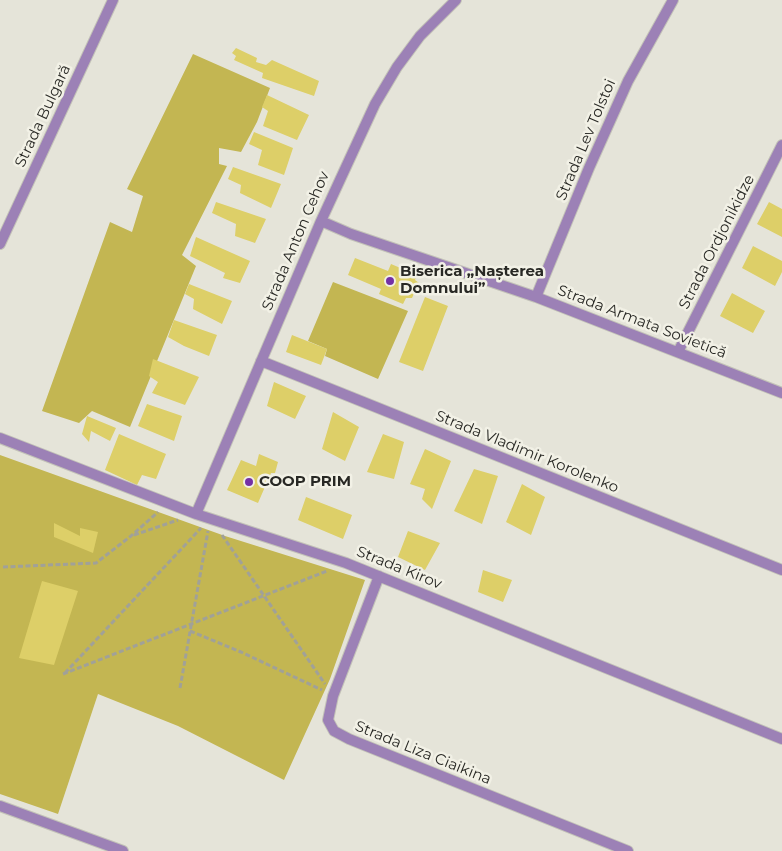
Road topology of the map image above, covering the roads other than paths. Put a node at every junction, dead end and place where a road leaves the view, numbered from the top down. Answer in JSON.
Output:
{"nodes":[{"id":1,"x":112,"y":0,"type":"edge"},
{"id":2,"x":456,"y":0,"type":"edge"},
{"id":3,"x":673,"y":0,"type":"edge"},
{"id":4,"x":782,"y":145,"type":"edge"},
{"id":5,"x":320,"y":221,"type":"junction"},
{"id":6,"x":0,"y":244,"type":"edge"},
{"id":7,"x":536,"y":297,"type":"junction"},
{"id":8,"x":678,"y":352,"type":"junction"},
{"id":9,"x":261,"y":361,"type":"junction"},
{"id":10,"x":782,"y":393,"type":"edge"},
{"id":11,"x":0,"y":438,"type":"edge"},
{"id":12,"x":196,"y":514,"type":"junction"},
{"id":13,"x":782,"y":570,"type":"edge"},
{"id":14,"x":379,"y":576,"type":"junction"},
{"id":15,"x":782,"y":739,"type":"edge"},
{"id":16,"x":0,"y":806,"type":"edge"},
{"id":17,"x":124,"y":851,"type":"edge"},
{"id":18,"x":628,"y":851,"type":"edge"}],
"edges":[{"from":1,"to":6,"type":"street","name":"Strada Bulgară"},
{"from":2,"to":5,"type":"street","name":"Strada Anton Cehov"},
{"from":3,"to":7,"type":"street","name":"Strada Lev Tolstoi"},
{"from":4,"to":8,"type":"street","name":"Strada Ordjonikidze"},
{"from":5,"to":7,"type":"street","name":"Strada Armata Sovietică"},
{"from":5,"to":9,"type":"street","name":"Strada Anton Cehov"},
{"from":7,"to":8,"type":"street","name":"Strada Armata Sovietică"},
{"from":8,"to":10,"type":"street","name":"Strada Armata Sovietică"},
{"from":9,"to":12,"type":"street","name":"Strada Anton Cehov"},
{"from":9,"to":13,"type":"street","name":"Strada Vladimir Korolenko"},
{"from":11,"to":12,"type":"street","name":"Strada Kirov"},
{"from":12,"to":14,"type":"street","name":"Strada Kirov"},
{"from":14,"to":15,"type":"street","name":"Strada Kirov"},
{"from":14,"to":18,"type":"street","name":"Strada Liza Ciaikina"},
{"from":16,"to":17,"type":"street"}]}
